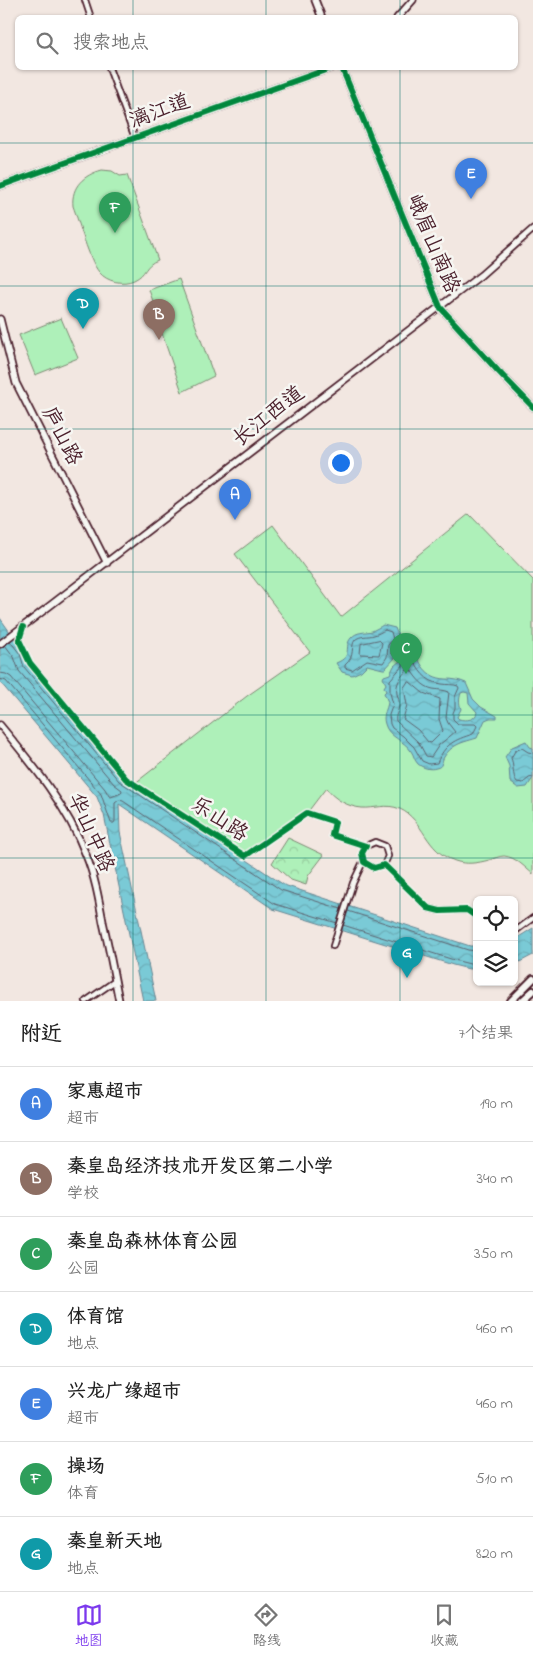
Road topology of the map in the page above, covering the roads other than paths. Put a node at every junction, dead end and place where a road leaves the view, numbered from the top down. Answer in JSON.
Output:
{"nodes":[{"id":1,"x":85,"y":0,"type":"edge"},
{"id":2,"x":315,"y":0,"type":"edge"},
{"id":3,"x":413,"y":0,"type":"edge"},
{"id":4,"x":90,"y":15,"type":"edge"},
{"id":5,"x":321,"y":15,"type":"edge"},
{"id":6,"x":400,"y":15,"type":"edge"},
{"id":7,"x":110,"y":70,"type":"edge"},
{"id":8,"x":325,"y":70,"type":"edge"},
{"id":9,"x":343,"y":70,"type":"edge"},
{"id":10,"x":135,"y":138,"type":"junction"},
{"id":11,"x":0,"y":186,"type":"edge"},
{"id":12,"x":533,"y":229,"type":"edge"},
{"id":13,"x":440,"y":307,"type":"junction"},
{"id":14,"x":0,"y":319,"type":"edge"},
{"id":15,"x":533,"y":407,"type":"edge"},
{"id":16,"x":107,"y":563,"type":"junction"},
{"id":17,"x":22,"y":628,"type":"junction"},
{"id":18,"x":0,"y":644,"type":"edge"},
{"id":19,"x":0,"y":725,"type":"edge"},
{"id":20,"x":366,"y":846,"type":"junction"},
{"id":21,"x":364,"y":862,"type":"junction"},
{"id":22,"x":384,"y":866,"type":"junction"},
{"id":23,"x":473,"y":914,"type":"edge"},
{"id":24,"x":533,"y":918,"type":"edge"},
{"id":25,"x":518,"y":929,"type":"edge"},
{"id":26,"x":333,"y":946,"type":"dead end"},
{"id":27,"x":533,"y":979,"type":"edge"},
{"id":28,"x":115,"y":981,"type":"junction"},
{"id":29,"x":533,"y":990,"type":"edge"},
{"id":30,"x":86,"y":1001,"type":"edge"},
{"id":31,"x":119,"y":1001,"type":"edge"},
{"id":32,"x":511,"y":1001,"type":"edge"},
{"id":33,"x":522,"y":1001,"type":"edge"}],
"edges":[{"from":1,"to":4,"type":"street"},
{"from":2,"to":5,"type":"street"},
{"from":3,"to":6,"type":"street"},
{"from":7,"to":10,"type":"street"},
{"from":8,"to":10,"type":"street","name":"漓江道"},
{"from":9,"to":13,"type":"street","name":"峨眉山南路"},
{"from":10,"to":11,"type":"street","name":"漓江道"},
{"from":12,"to":13,"type":"street","name":"长江西道"},
{"from":13,"to":15,"type":"street","name":"峨眉山南路"},
{"from":13,"to":16,"type":"street","name":"长江西道"},
{"from":14,"to":16,"type":"street","name":"庐山路"},
{"from":16,"to":17,"type":"street","name":"长江西道"},
{"from":17,"to":18,"type":"street","name":"长江西道"},
{"from":17,"to":20,"type":"street","name":"乐山路"},
{"from":19,"to":28,"type":"street","name":"华山中路"},
{"from":20,"to":21,"type":"street"},
{"from":20,"to":22,"type":"street","name":"乐山路"},
{"from":21,"to":22,"type":"street"},
{"from":21,"to":26,"type":"street"},
{"from":22,"to":23,"type":"street"},
{"from":24,"to":25,"type":"street"},
{"from":27,"to":32,"type":"main road"},
{"from":28,"to":30,"type":"street"},
{"from":28,"to":31,"type":"street","name":"华山中路"},
{"from":29,"to":33,"type":"main road"}]}
